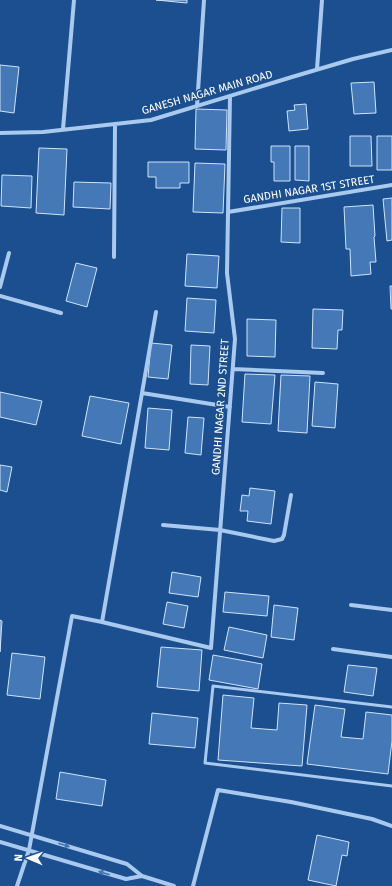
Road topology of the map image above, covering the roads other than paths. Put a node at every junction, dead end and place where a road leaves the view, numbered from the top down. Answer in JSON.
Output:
{"nodes":[{"id":1,"x":74,"y":0,"type":"edge"},
{"id":2,"x":204,"y":0,"type":"edge"},
{"id":3,"x":322,"y":0,"type":"edge"},
{"id":4,"x":392,"y":50,"type":"edge"},
{"id":5,"x":317,"y":69,"type":"junction"},
{"id":6,"x":230,"y":96,"type":"junction"},
{"id":7,"x":198,"y":106,"type":"junction"},
{"id":8,"x":115,"y":124,"type":"junction"},
{"id":9,"x":63,"y":129,"type":"junction"},
{"id":10,"x":0,"y":133,"type":"edge"},
{"id":11,"x":392,"y":185,"type":"edge"},
{"id":12,"x":228,"y":212,"type":"junction"},
{"id":13,"x":9,"y":253,"type":"dead end"},
{"id":14,"x":114,"y":257,"type":"dead end"},
{"id":15,"x":0,"y":286,"type":"edge"},
{"id":16,"x":0,"y":296,"type":"edge"},
{"id":17,"x":156,"y":312,"type":"dead end"},
{"id":18,"x":61,"y":313,"type":"dead end"},
{"id":19,"x":233,"y":369,"type":"junction"},
{"id":20,"x":323,"y":373,"type":"dead end"},
{"id":21,"x":142,"y":393,"type":"junction"},
{"id":22,"x":230,"y":407,"type":"junction"},
{"id":23,"x":291,"y":495,"type":"dead end"},
{"id":24,"x":163,"y":525,"type":"dead end"},
{"id":25,"x":220,"y":530,"type":"junction"},
{"id":26,"x":350,"y":605,"type":"dead end"},
{"id":27,"x":392,"y":610,"type":"edge"},
{"id":28,"x":102,"y":622,"type":"junction"},
{"id":29,"x":333,"y":650,"type":"dead end"},
{"id":30,"x":392,"y":657,"type":"edge"},
{"id":31,"x":392,"y":707,"type":"edge"},
{"id":32,"x":392,"y":786,"type":"edge"},
{"id":33,"x":0,"y":826,"type":"edge"},
{"id":34,"x":392,"y":826,"type":"edge"},
{"id":35,"x":31,"y":835,"type":"junction"},
{"id":36,"x":0,"y":842,"type":"edge"},
{"id":37,"x":29,"y":850,"type":"junction"},
{"id":38,"x":142,"y":876,"type":"junction"},
{"id":39,"x":17,"y":886,"type":"edge"},
{"id":40,"x":173,"y":886,"type":"edge"},
{"id":41,"x":193,"y":886,"type":"edge"}],
"edges":[{"from":1,"to":9,"type":"street"},
{"from":2,"to":7,"type":"street"},
{"from":3,"to":5,"type":"street"},
{"from":4,"to":5,"type":"street","name":"GANESH NAGAR MAIN ROAD"},
{"from":5,"to":6,"type":"street","name":"GANESH NAGAR MAIN ROAD"},
{"from":6,"to":7,"type":"street","name":"GANESH NAGAR MAIN ROAD"},
{"from":6,"to":12,"type":"street","name":"GANDHI NAGAR 2ND STREET"},
{"from":7,"to":8,"type":"street","name":"GANESH NAGAR MAIN ROAD"},
{"from":8,"to":9,"type":"street","name":"GANESH NAGAR MAIN ROAD"},
{"from":8,"to":14,"type":"street"},
{"from":9,"to":10,"type":"street","name":"GANESH NAGAR MAIN ROAD"},
{"from":11,"to":12,"type":"street","name":"GANDHI NAGAR 1ST STREET"},
{"from":12,"to":19,"type":"street","name":"GANDHI NAGAR 2ND STREET"},
{"from":13,"to":15,"type":"street"},
{"from":16,"to":18,"type":"street"},
{"from":17,"to":21,"type":"street"},
{"from":19,"to":20,"type":"street"},
{"from":19,"to":22,"type":"street","name":"GANDHI NAGAR 2ND STREET"},
{"from":21,"to":22,"type":"street"},
{"from":21,"to":28,"type":"street"},
{"from":22,"to":25,"type":"street","name":"GANDHI NAGAR 2ND STREET"},
{"from":23,"to":25,"type":"street"},
{"from":24,"to":25,"type":"street"},
{"from":25,"to":28,"type":"street","name":"GANDHI NAGAR 2ND STREET"},
{"from":26,"to":27,"type":"street"},
{"from":28,"to":35,"type":"street"},
{"from":29,"to":30,"type":"street"},
{"from":31,"to":32,"type":"lane"},
{"from":33,"to":35,"type":"street"},
{"from":34,"to":41,"type":"street"},
{"from":35,"to":37,"type":"street"},
{"from":35,"to":38,"type":"street","one_way":true},
{"from":36,"to":37,"type":"street"},
{"from":38,"to":37,"type":"street","one_way":true},
{"from":37,"to":39,"type":"street"},
{"from":38,"to":40,"type":"street"}]}
